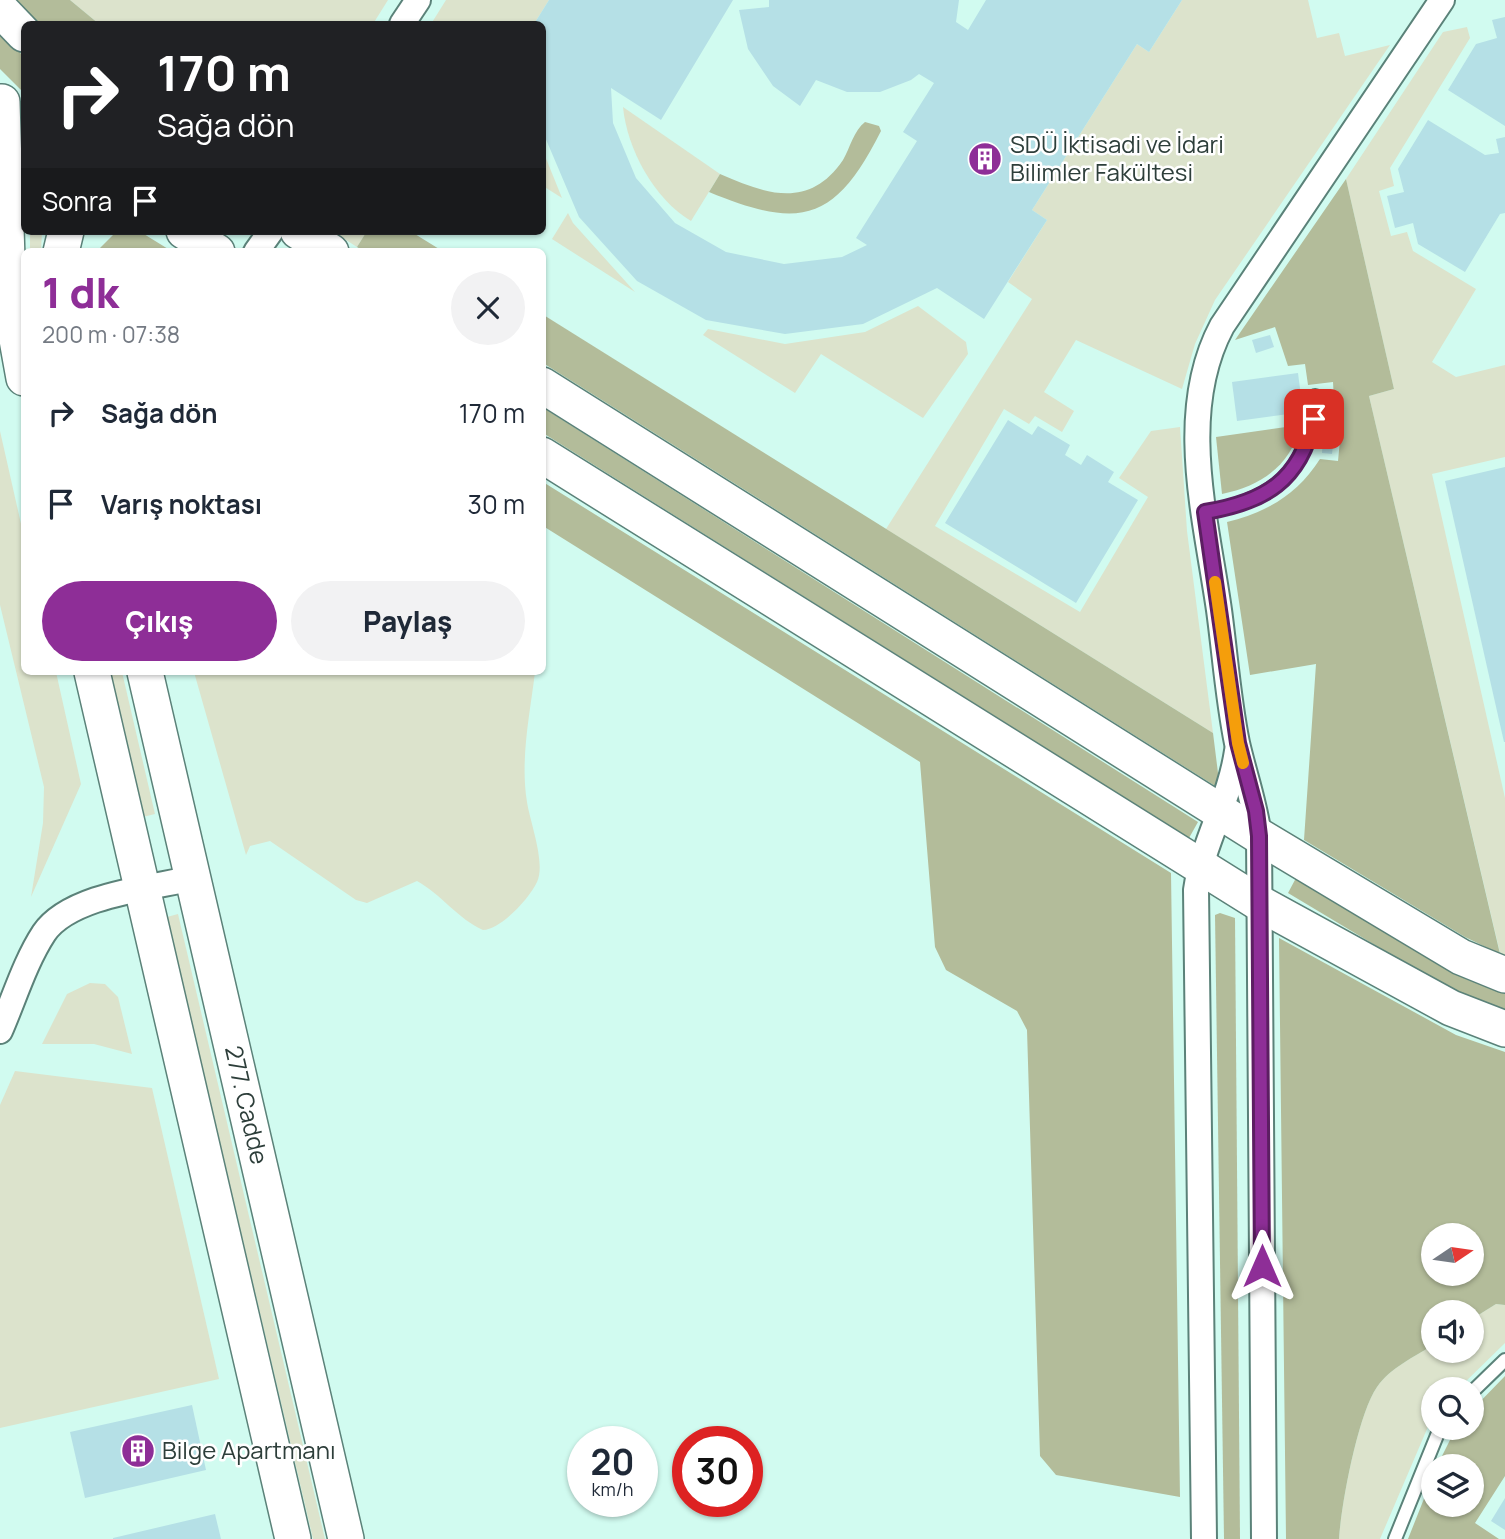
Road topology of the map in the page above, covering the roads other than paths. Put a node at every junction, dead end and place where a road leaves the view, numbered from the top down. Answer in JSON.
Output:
{"nodes":[{"id":1,"x":418,"y":0,"type":"edge"},
{"id":2,"x":1442,"y":0,"type":"edge"},
{"id":3,"x":0,"y":9,"type":"edge"},
{"id":4,"x":404,"y":21,"type":"edge"},
{"id":5,"x":21,"y":31,"type":"edge"},
{"id":6,"x":9,"y":108,"type":"edge"},
{"id":7,"x":190,"y":235,"type":"edge"},
{"id":8,"x":304,"y":235,"type":"edge"},
{"id":9,"x":211,"y":248,"type":"edge"},
{"id":10,"x":325,"y":248,"type":"edge"},
{"id":11,"x":21,"y":362,"type":"edge"},
{"id":12,"x":546,"y":388,"type":"edge"},
{"id":13,"x":1315,"y":396,"type":"dead end"},
{"id":14,"x":546,"y":457,"type":"edge"},
{"id":15,"x":1205,"y":512,"type":"junction"},
{"id":16,"x":93,"y":675,"type":"edge"},
{"id":17,"x":146,"y":675,"type":"edge"},
{"id":18,"x":1238,"y":743,"type":"junction"},
{"id":19,"x":1220,"y":812,"type":"junction"},
{"id":20,"x":1259,"y":836,"type":"junction"},
{"id":21,"x":1200,"y":866,"type":"junction"},
{"id":22,"x":193,"y":878,"type":"junction"},
{"id":23,"x":143,"y":890,"type":"junction"},
{"id":24,"x":1259,"y":903,"type":"junction"},
{"id":25,"x":1505,"y":975,"type":"edge"},
{"id":26,"x":1505,"y":1028,"type":"edge"},
{"id":27,"x":0,"y":1031,"type":"edge"},
{"id":28,"x":1505,"y":1360,"type":"edge"},
{"id":29,"x":1484,"y":1380,"type":"edge"},
{"id":30,"x":1435,"y":1440,"type":"edge"},
{"id":31,"x":293,"y":1539,"type":"edge"},
{"id":32,"x":346,"y":1539,"type":"edge"},
{"id":33,"x":1204,"y":1539,"type":"edge"},
{"id":34,"x":1264,"y":1539,"type":"edge"},
{"id":35,"x":1395,"y":1539,"type":"edge"}],
"edges":[{"from":1,"to":4,"type":"street"},
{"from":2,"to":15,"type":"street"},
{"from":3,"to":5,"type":"street"},
{"from":6,"to":11,"type":"street"},
{"from":7,"to":9,"type":"street"},
{"from":8,"to":10,"type":"street"},
{"from":12,"to":19,"type":"street"},
{"from":13,"to":15,"type":"lane"},
{"from":14,"to":21,"type":"street"},
{"from":15,"to":18,"type":"street"},
{"from":16,"to":23,"type":"street"},
{"from":17,"to":22,"type":"street","name":"277. Cadde"},
{"from":18,"to":19,"type":"street"},
{"from":18,"to":20,"type":"street"},
{"from":19,"to":20,"type":"street"},
{"from":19,"to":21,"type":"street"},
{"from":20,"to":24,"type":"street"},
{"from":20,"to":25,"type":"street"},
{"from":21,"to":24,"type":"street"},
{"from":21,"to":33,"type":"street"},
{"from":22,"to":23,"type":"street"},
{"from":22,"to":32,"type":"street","name":"277. Cadde"},
{"from":23,"to":27,"type":"street"},
{"from":23,"to":31,"type":"street"},
{"from":24,"to":26,"type":"street"},
{"from":24,"to":34,"type":"street"},
{"from":28,"to":29,"type":"lane"},
{"from":30,"to":35,"type":"lane"}]}
